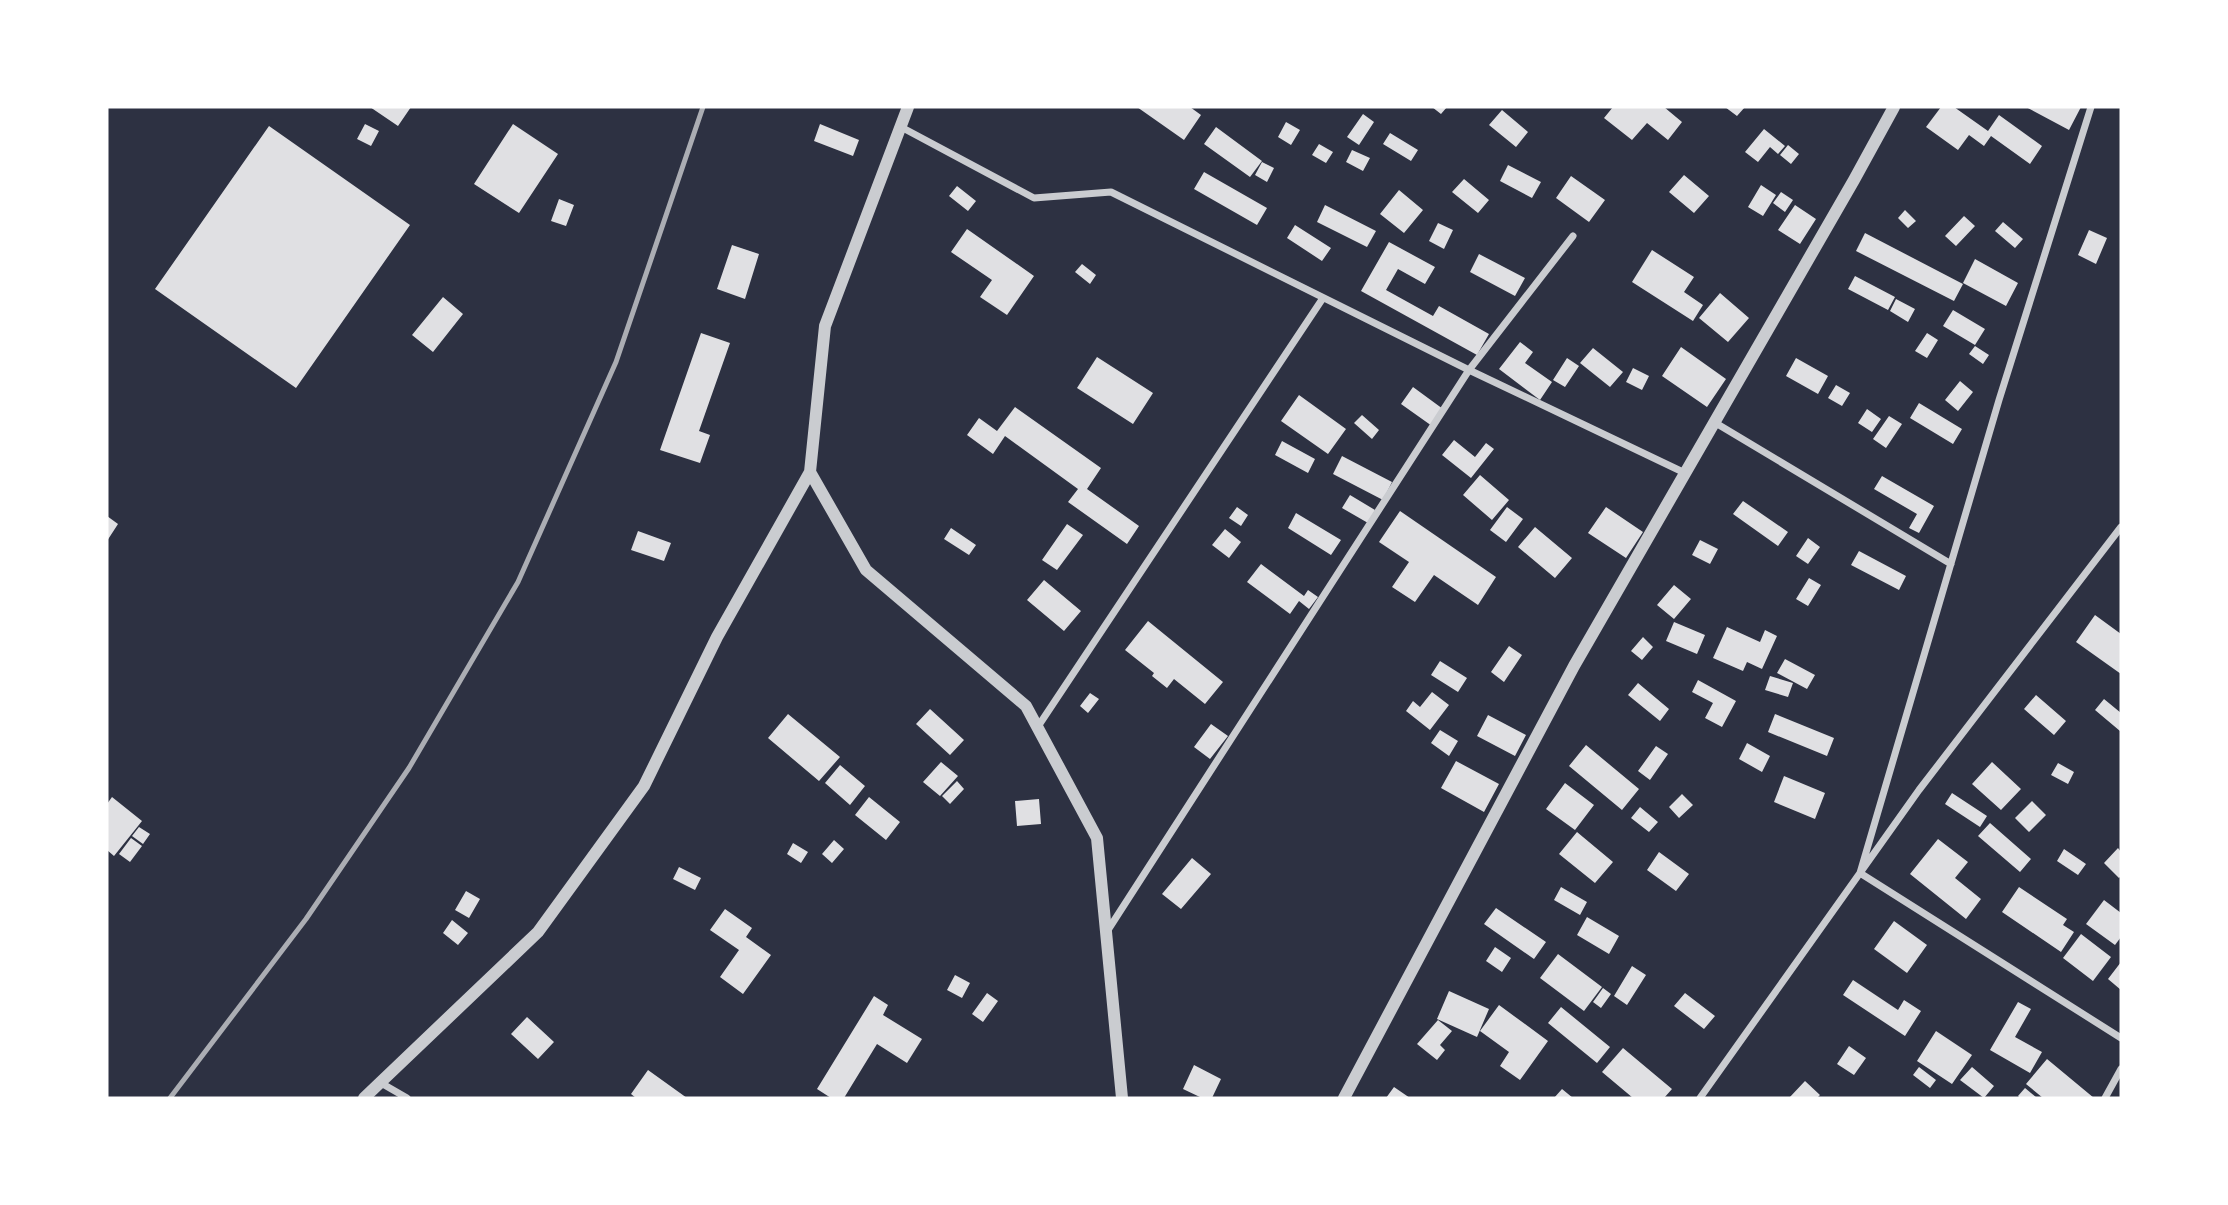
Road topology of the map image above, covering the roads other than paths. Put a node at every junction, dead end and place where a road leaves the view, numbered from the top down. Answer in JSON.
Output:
{"nodes":[{"id":1,"x":908,"y":107,"type":"edge"},
{"id":2,"x":916,"y":107,"type":"edge"},
{"id":3,"x":1894,"y":107,"type":"edge"},
{"id":4,"x":2091,"y":107,"type":"edge"},
{"id":5,"x":901,"y":128,"type":"junction"},
{"id":6,"x":1573,"y":236,"type":"dead end"},
{"id":7,"x":1323,"y":298,"type":"junction"},
{"id":8,"x":1469,"y":370,"type":"junction"},
{"id":9,"x":1714,"y":422,"type":"junction"},
{"id":10,"x":810,"y":472,"type":"junction"},
{"id":11,"x":1685,"y":473,"type":"junction"},
{"id":12,"x":2121,"y":527,"type":"edge"},
{"id":13,"x":1951,"y":564,"type":"junction"},
{"id":14,"x":1037,"y":728,"type":"junction"},
{"id":15,"x":1860,"y":873,"type":"junction"},
{"id":16,"x":1105,"y":933,"type":"junction"},
{"id":17,"x":2121,"y":1038,"type":"edge"},
{"id":18,"x":2121,"y":1069,"type":"edge"},
{"id":19,"x":381,"y":1083,"type":"junction"},
{"id":20,"x":364,"y":1098,"type":"edge"},
{"id":21,"x":407,"y":1098,"type":"edge"},
{"id":22,"x":1122,"y":1098,"type":"edge"},
{"id":23,"x":1344,"y":1098,"type":"edge"},
{"id":24,"x":1700,"y":1098,"type":"edge"},
{"id":25,"x":2105,"y":1098,"type":"edge"}],
"edges":[{"from":1,"to":5,"type":"street"},
{"from":2,"to":5,"type":"street"},
{"from":3,"to":9,"type":"street"},
{"from":4,"to":13,"type":"street"},
{"from":5,"to":7,"type":"street"},
{"from":5,"to":10,"type":"street"},
{"from":6,"to":8,"type":"street"},
{"from":7,"to":8,"type":"street"},
{"from":7,"to":14,"type":"street"},
{"from":8,"to":11,"type":"street"},
{"from":8,"to":16,"type":"street"},
{"from":9,"to":11,"type":"street"},
{"from":9,"to":13,"type":"street"},
{"from":10,"to":14,"type":"street"},
{"from":10,"to":19,"type":"street"},
{"from":11,"to":23,"type":"street"},
{"from":12,"to":15,"type":"street"},
{"from":13,"to":15,"type":"street"},
{"from":14,"to":16,"type":"street"},
{"from":15,"to":17,"type":"street"},
{"from":15,"to":24,"type":"street"},
{"from":16,"to":22,"type":"street"},
{"from":18,"to":25,"type":"street"},
{"from":19,"to":20,"type":"street"},
{"from":19,"to":21,"type":"street"}]}
